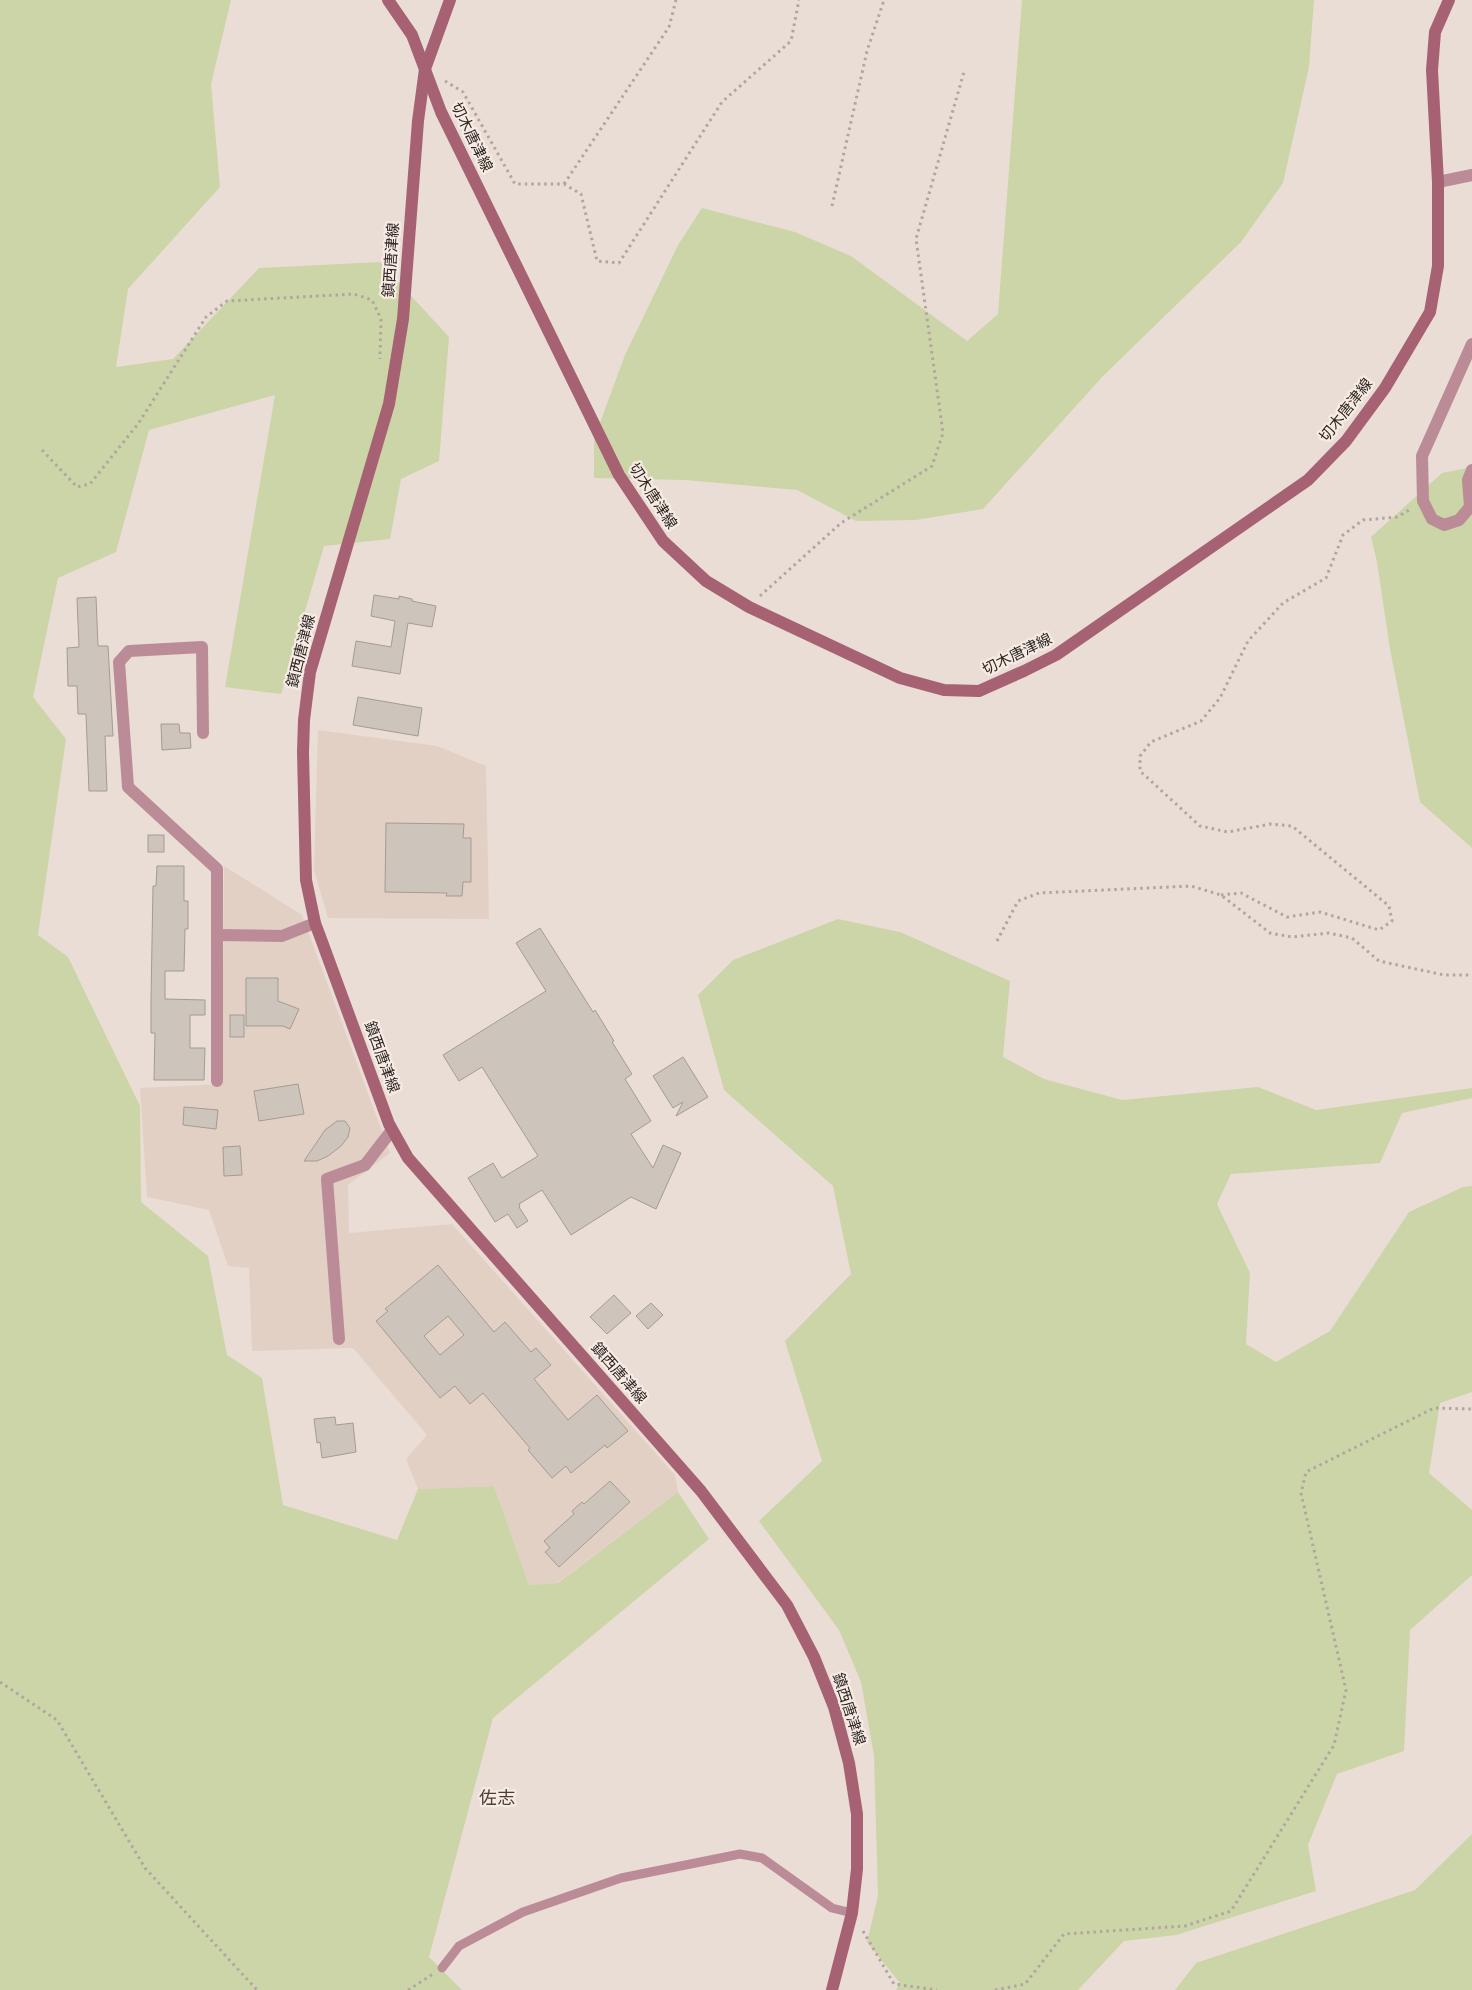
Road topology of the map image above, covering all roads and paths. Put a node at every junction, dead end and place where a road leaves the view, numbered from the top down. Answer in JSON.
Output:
{"nodes":[{"id":1,"x":388,"y":0,"type":"edge"},
{"id":2,"x":450,"y":0,"type":"edge"},
{"id":3,"x":676,"y":0,"type":"edge"},
{"id":4,"x":799,"y":0,"type":"edge"},
{"id":5,"x":884,"y":0,"type":"edge"},
{"id":6,"x":1449,"y":0,"type":"edge"},
{"id":7,"x":425,"y":69,"type":"junction"},
{"id":8,"x":964,"y":72,"type":"dead end"},
{"id":9,"x":1472,"y":175,"type":"edge"},
{"id":10,"x":1438,"y":182,"type":"junction"},
{"id":11,"x":564,"y":184,"type":"junction"},
{"id":12,"x":832,"y":206,"type":"dead end"},
{"id":13,"x":1472,"y":344,"type":"edge"},
{"id":14,"x":380,"y":363,"type":"dead end"},
{"id":15,"x":42,"y":450,"type":"dead end"},
{"id":16,"x":1472,"y":470,"type":"edge"},
{"id":17,"x":1423,"y":501,"type":"junction"},
{"id":18,"x":749,"y":607,"type":"junction"},
{"id":19,"x":203,"y":733,"type":"dead end"},
{"id":20,"x":1221,"y":895,"type":"junction"},
{"id":21,"x":315,"y":923,"type":"junction"},
{"id":22,"x":217,"y":935,"type":"junction"},
{"id":23,"x":997,"y":942,"type":"dead end"},
{"id":24,"x":1472,"y":975,"type":"edge"},
{"id":25,"x":217,"y":1081,"type":"dead end"},
{"id":26,"x":392,"y":1130,"type":"junction"},
{"id":27,"x":339,"y":1339,"type":"dead end"},
{"id":28,"x":1472,"y":1409,"type":"edge"},
{"id":29,"x":0,"y":1682,"type":"edge"},
{"id":30,"x":852,"y":1913,"type":"junction"},
{"id":31,"x":442,"y":1968,"type":"joint"},
{"id":32,"x":257,"y":1990,"type":"edge"},
{"id":33,"x":408,"y":1990,"type":"edge"},
{"id":34,"x":832,"y":1990,"type":"edge"},
{"id":35,"x":937,"y":1990,"type":"edge"},
{"id":36,"x":995,"y":1990,"type":"edge"}],
"edges":[{"from":1,"to":7,"type":"main road","name":"切木唐津線"},
{"from":2,"to":7,"type":"main road","name":"鎮西唐津線"},
{"from":3,"to":11,"type":"path"},
{"from":4,"to":11,"type":"path"},
{"from":5,"to":12,"type":"path"},
{"from":6,"to":10,"type":"main road","name":"切木唐津線"},
{"from":7,"to":11,"type":"path"},
{"from":7,"to":18,"type":"main road","name":"切木唐津線"},
{"from":7,"to":21,"type":"main road","name":"鎮西唐津線"},
{"from":8,"to":18,"type":"path"},
{"from":9,"to":10,"type":"street"},
{"from":10,"to":18,"type":"main road","name":"切木唐津線"},
{"from":13,"to":17,"type":"street"},
{"from":14,"to":15,"type":"path"},
{"from":16,"to":17,"type":"street"},
{"from":17,"to":20,"type":"path"},
{"from":19,"to":22,"type":"street"},
{"from":20,"to":23,"type":"path"},
{"from":20,"to":24,"type":"path"},
{"from":21,"to":22,"type":"street"},
{"from":21,"to":26,"type":"main road","name":"鎮西唐津線"},
{"from":22,"to":25,"type":"street"},
{"from":26,"to":27,"type":"street"},
{"from":26,"to":30,"type":"main road","name":"鎮西唐津線"},
{"from":28,"to":36,"type":"path"},
{"from":29,"to":32,"type":"path"},
{"from":30,"to":31,"type":"lane"},
{"from":30,"to":34,"type":"main road","name":"鎮西唐津線"},
{"from":30,"to":35,"type":"path"},
{"from":31,"to":33,"type":"path"}]}
